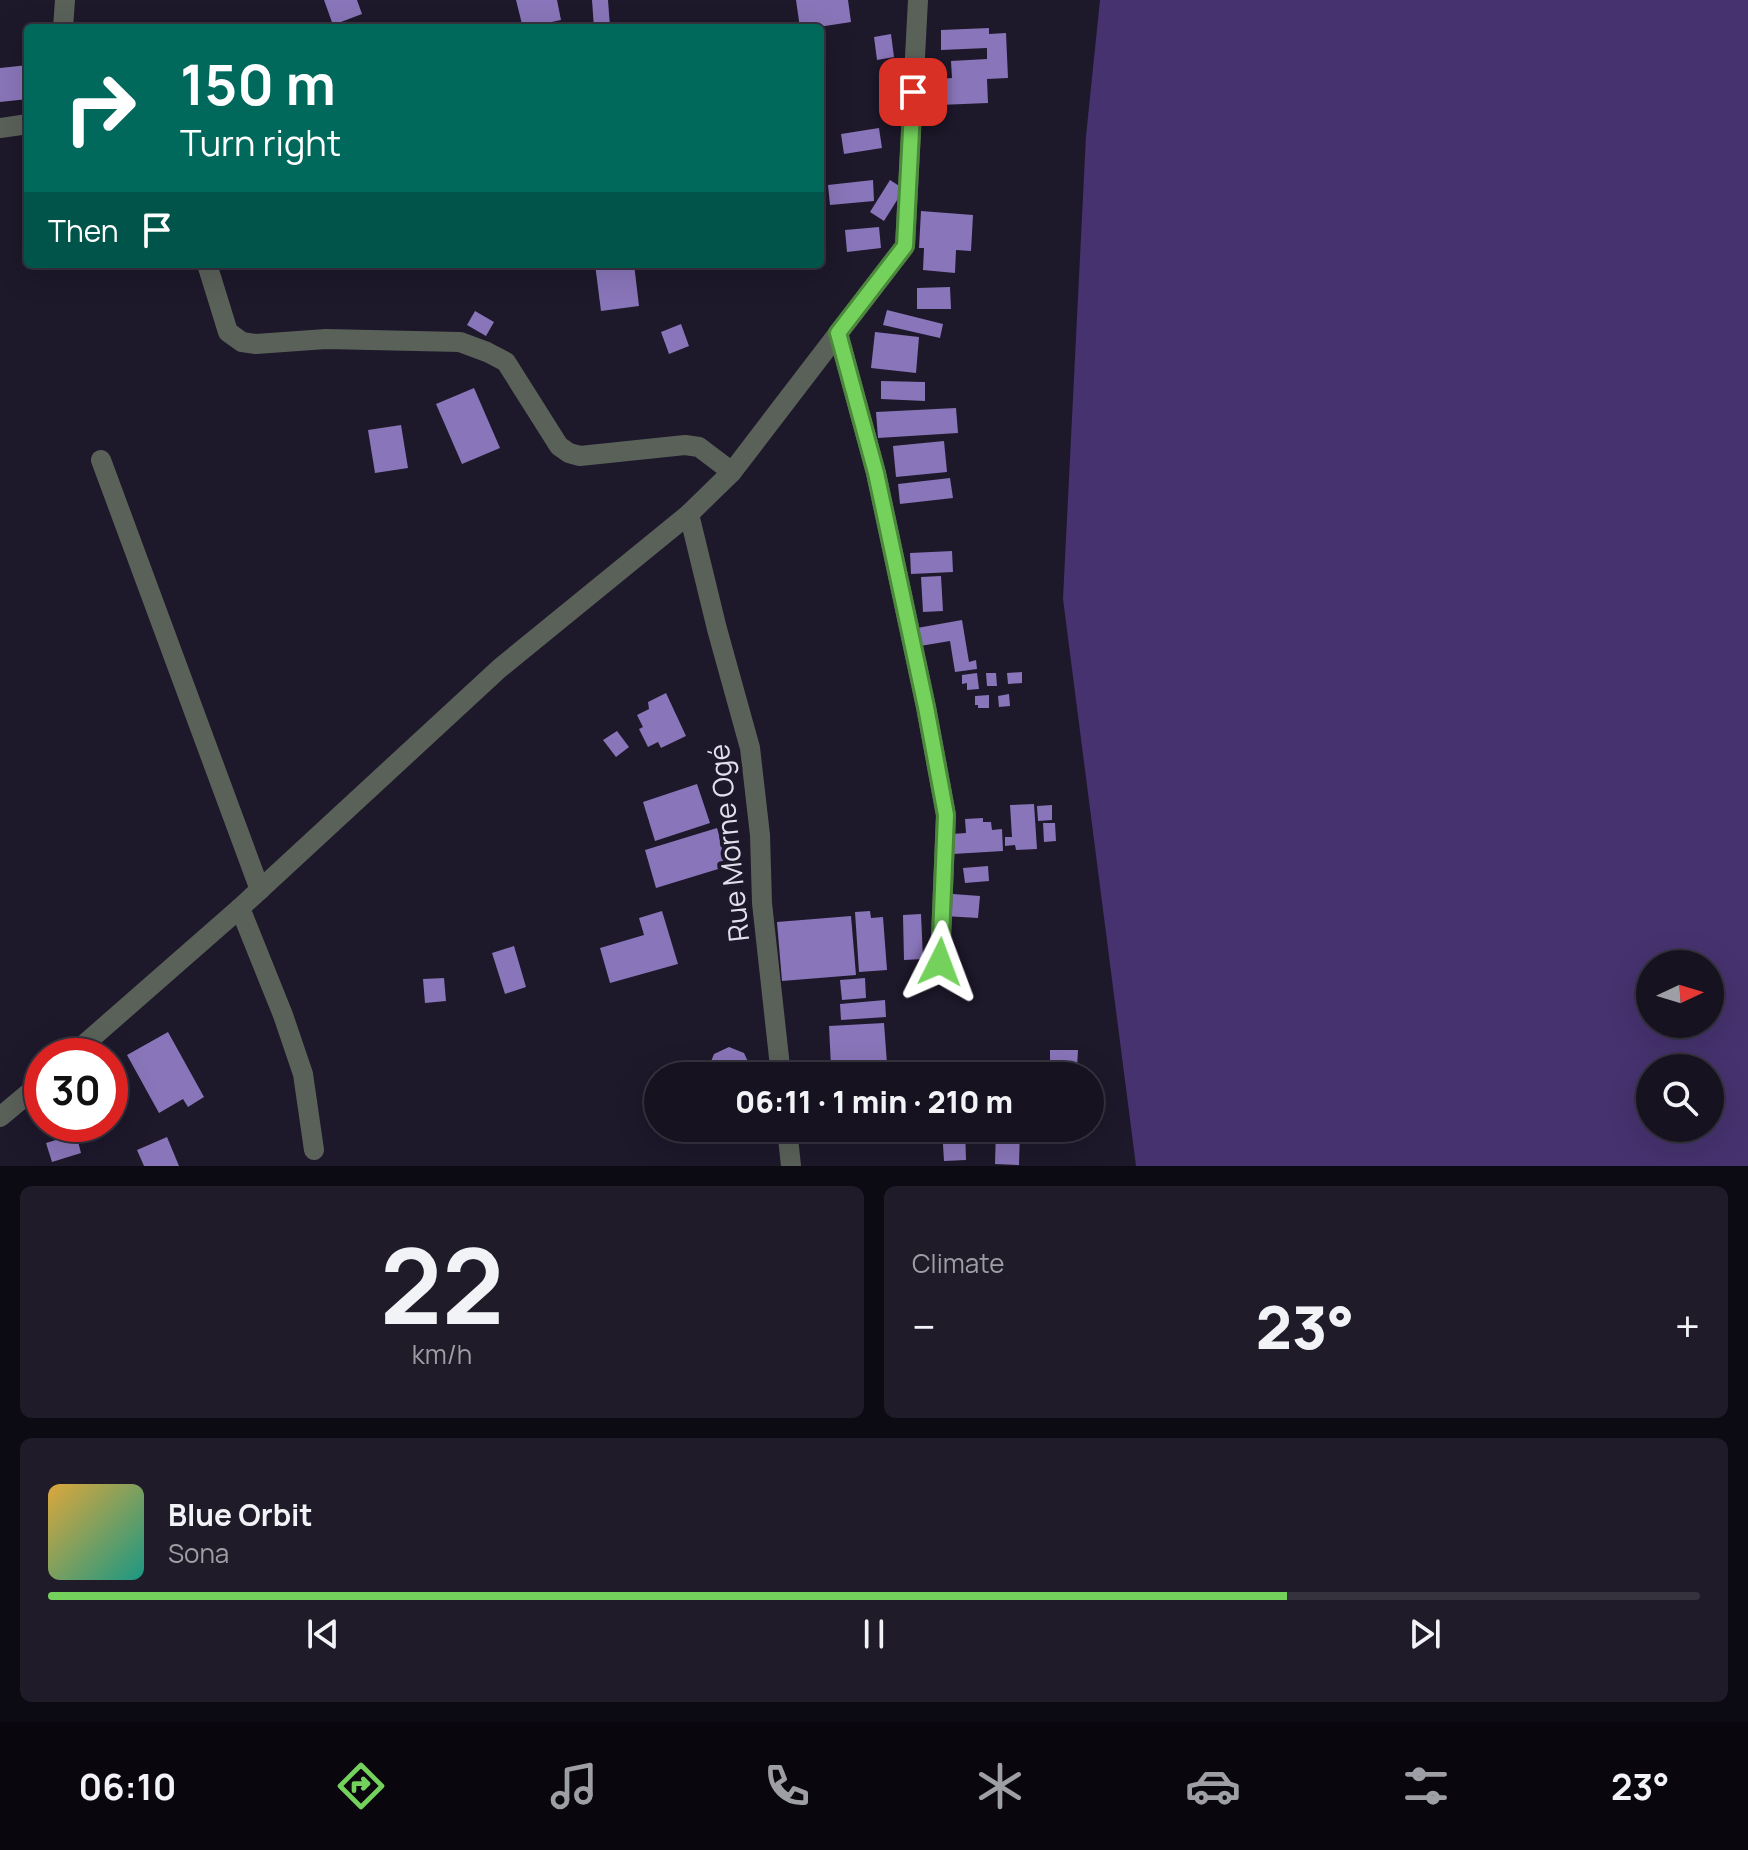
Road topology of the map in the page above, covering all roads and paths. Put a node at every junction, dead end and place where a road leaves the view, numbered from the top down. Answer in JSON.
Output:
{"nodes":[{"id":1,"x":65,"y":0,"type":"edge"},
{"id":2,"x":918,"y":0,"type":"edge"},
{"id":3,"x":63,"y":24,"type":"edge"},
{"id":4,"x":24,"y":125,"type":"edge"},
{"id":5,"x":0,"y":128,"type":"edge"},
{"id":6,"x":208,"y":268,"type":"edge"},
{"id":7,"x":838,"y":333,"type":"junction"},
{"id":8,"x":101,"y":460,"type":"dead end"},
{"id":9,"x":732,"y":472,"type":"junction"},
{"id":10,"x":689,"y":514,"type":"junction"},
{"id":11,"x":260,"y":890,"type":"junction"},
{"id":12,"x":240,"y":908,"type":"junction"},
{"id":13,"x":940,"y":962,"type":"dead end"},
{"id":14,"x":92,"y":1038,"type":"edge"},
{"id":15,"x":779,"y":1062,"type":"edge"},
{"id":16,"x":24,"y":1097,"type":"edge"},
{"id":17,"x":0,"y":1117,"type":"edge"},
{"id":18,"x":788,"y":1142,"type":"edge"},
{"id":19,"x":314,"y":1150,"type":"dead end"},
{"id":20,"x":791,"y":1166,"type":"edge"}],
"edges":[{"from":1,"to":3,"type":"street"},
{"from":2,"to":7,"type":"street"},
{"from":4,"to":5,"type":"street"},
{"from":6,"to":9,"type":"street"},
{"from":7,"to":9,"type":"street"},
{"from":7,"to":13,"type":"street"},
{"from":8,"to":11,"type":"street"},
{"from":9,"to":10,"type":"street"},
{"from":10,"to":11,"type":"street"},
{"from":10,"to":15,"type":"street","name":"Rue Morne Ogé"},
{"from":11,"to":12,"type":"street"},
{"from":12,"to":14,"type":"street"},
{"from":12,"to":19,"type":"street"},
{"from":16,"to":17,"type":"street"},
{"from":18,"to":20,"type":"street"}]}
